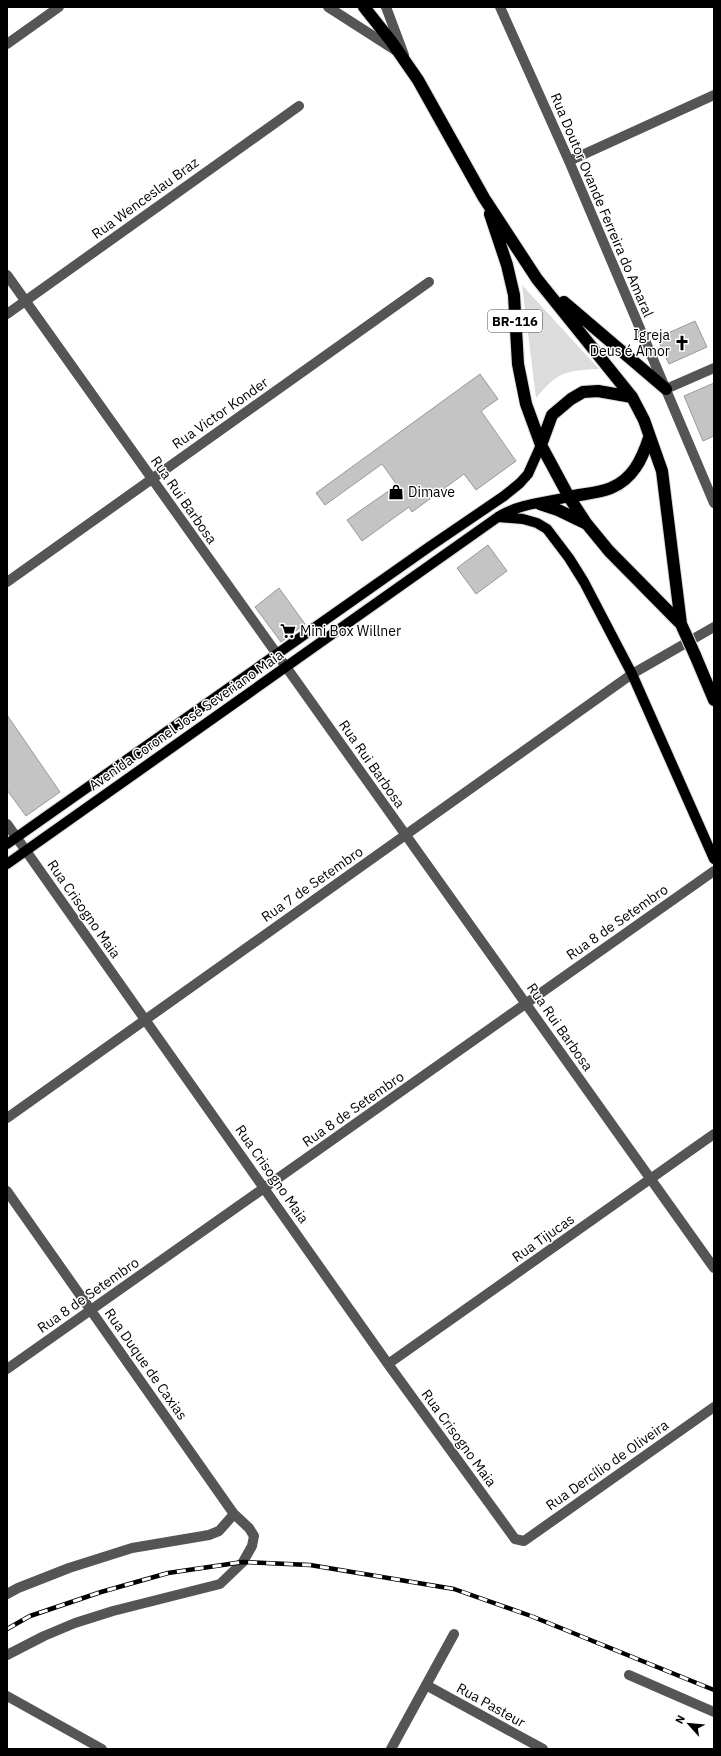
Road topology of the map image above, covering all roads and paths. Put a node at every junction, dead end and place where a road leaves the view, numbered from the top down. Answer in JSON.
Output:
{"nodes":[{"id":1,"x":59,"y":7,"type":"edge"},
{"id":2,"x":328,"y":7,"type":"edge"},
{"id":3,"x":364,"y":7,"type":"edge"},
{"id":4,"x":386,"y":7,"type":"edge"},
{"id":5,"x":500,"y":7,"type":"edge"},
{"id":6,"x":7,"y":44,"type":"edge"},
{"id":7,"x":398,"y":52,"type":"junction"},
{"id":8,"x":408,"y":66,"type":"junction"},
{"id":9,"x":714,"y":96,"type":"edge"},
{"id":10,"x":299,"y":106,"type":"dead end"},
{"id":11,"x":569,"y":161,"type":"junction"},
{"id":12,"x":484,"y":198,"type":"junction"},
{"id":13,"x":7,"y":275,"type":"edge"},
{"id":14,"x":537,"y":279,"type":"junction"},
{"id":15,"x":429,"y":282,"type":"dead end"},
{"id":16,"x":25,"y":301,"type":"junction"},
{"id":17,"x":7,"y":314,"type":"edge"},
{"id":18,"x":714,"y":368,"type":"edge"},
{"id":19,"x":666,"y":389,"type":"junction"},
{"id":20,"x":632,"y":397,"type":"junction"},
{"id":21,"x":650,"y":438,"type":"junction"},
{"id":22,"x":541,"y":444,"type":"junction"},
{"id":23,"x":152,"y":479,"type":"junction"},
{"id":24,"x":569,"y":497,"type":"junction"},
{"id":25,"x":714,"y":503,"type":"edge"},
{"id":26,"x":540,"y":504,"type":"junction"},
{"id":27,"x":498,"y":517,"type":"junction"},
{"id":28,"x":586,"y":524,"type":"junction"},
{"id":29,"x":7,"y":582,"type":"edge"},
{"id":30,"x":681,"y":624,"type":"junction"},
{"id":31,"x":714,"y":627,"type":"edge"},
{"id":32,"x":277,"y":654,"type":"junction"},
{"id":33,"x":286,"y":666,"type":"junction"},
{"id":34,"x":632,"y":674,"type":"junction"},
{"id":35,"x":714,"y":700,"type":"edge"},
{"id":36,"x":7,"y":824,"type":"edge"},
{"id":37,"x":406,"y":835,"type":"junction"},
{"id":38,"x":17,"y":838,"type":"junction"},
{"id":39,"x":7,"y":844,"type":"edge"},
{"id":40,"x":26,"y":850,"type":"junction"},
{"id":41,"x":714,"y":860,"type":"edge"},
{"id":42,"x":7,"y":864,"type":"edge"},
{"id":43,"x":714,"y":871,"type":"edge"},
{"id":44,"x":526,"y":1004,"type":"junction"},
{"id":45,"x":145,"y":1020,"type":"junction"},
{"id":46,"x":7,"y":1118,"type":"edge"},
{"id":47,"x":714,"y":1134,"type":"edge"},
{"id":48,"x":651,"y":1179,"type":"junction"},
{"id":49,"x":264,"y":1188,"type":"junction"},
{"id":50,"x":7,"y":1191,"type":"edge"},
{"id":51,"x":714,"y":1268,"type":"edge"},
{"id":52,"x":91,"y":1310,"type":"junction"},
{"id":53,"x":388,"y":1364,"type":"junction"},
{"id":54,"x":7,"y":1369,"type":"edge"},
{"id":55,"x":714,"y":1407,"type":"edge"},
{"id":56,"x":234,"y":1514,"type":"junction"},
{"id":57,"x":515,"y":1539,"type":"joint"},
{"id":58,"x":7,"y":1594,"type":"edge"},
{"id":59,"x":454,"y":1634,"type":"dead end"},
{"id":60,"x":7,"y":1655,"type":"edge"},
{"id":61,"x":629,"y":1675,"type":"dead end"},
{"id":62,"x":426,"y":1685,"type":"junction"},
{"id":63,"x":7,"y":1696,"type":"edge"},
{"id":64,"x":714,"y":1712,"type":"edge"},
{"id":65,"x":84,"y":1745,"type":"edge"},
{"id":66,"x":102,"y":1749,"type":"edge"},
{"id":67,"x":391,"y":1749,"type":"edge"},
{"id":68,"x":543,"y":1749,"type":"edge"}],
"edges":[{"from":1,"to":6,"type":"street"},
{"from":2,"to":7,"type":"street"},
{"from":3,"to":7,"type":"highway","number":"BR-116"},
{"from":4,"to":8,"type":"street"},
{"from":5,"to":11,"type":"street","name":"Rua Doutor Ovande Ferreira do Amaral"},
{"from":7,"to":8,"type":"highway","number":"BR-116"},
{"from":8,"to":12,"type":"highway","number":"BR-116"},
{"from":9,"to":11,"type":"street"},
{"from":10,"to":16,"type":"street","name":"Rua Wenceslau Braz"},
{"from":11,"to":19,"type":"street","name":"Rua Doutor Ovande Ferreira do Amaral"},
{"from":12,"to":14,"type":"highway","number":"BR-116"},
{"from":12,"to":22,"type":"highway","number":"BR-116"},
{"from":13,"to":16,"type":"street","name":"Rua Rui Barbosa"},
{"from":14,"to":19,"type":"highway"},
{"from":14,"to":20,"type":"highway","number":"BR-116"},
{"from":15,"to":23,"type":"street","name":"Rua Victor Konder"},
{"from":16,"to":17,"type":"street","name":"Rua Wenceslau Braz"},
{"from":16,"to":23,"type":"street","name":"Rua Rui Barbosa"},
{"from":18,"to":19,"type":"street"},
{"from":19,"to":25,"type":"street","name":"Rua Doutor Ovande Ferreira do Amaral"},
{"from":20,"to":21,"type":"highway","number":"BR-116"},
{"from":20,"to":22,"type":"highway"},
{"from":21,"to":24,"type":"highway"},
{"from":21,"to":30,"type":"highway","number":"BR-116"},
{"from":22,"to":24,"type":"highway","number":"BR-116"},
{"from":22,"to":32,"type":"main road","name":"Avenida Coronel José Severiano Maia"},
{"from":23,"to":29,"type":"street","name":"Rua Victor Konder"},
{"from":23,"to":32,"type":"street","name":"Rua Rui Barbosa"},
{"from":24,"to":26,"type":"main road","name":"Avenida Coronel José Severiano Maia"},
{"from":24,"to":28,"type":"highway","number":"BR-116"},
{"from":26,"to":27,"type":"main road","name":"Avenida Coronel José Severiano Maia"},
{"from":26,"to":28,"type":"highway"},
{"from":27,"to":33,"type":"main road","name":"Avenida Coronel José Severiano Maia"},
{"from":27,"to":34,"type":"main road"},
{"from":28,"to":30,"type":"highway","number":"BR-116"},
{"from":30,"to":35,"type":"highway","number":"BR-116","bridge":true},
{"from":31,"to":34,"type":"street","name":"Rua 7 de Setembro"},
{"from":32,"to":33,"type":"street","name":"Rua Rui Barbosa"},
{"from":32,"to":38,"type":"main road","name":"Avenida Coronel José Severiano Maia"},
{"from":33,"to":37,"type":"street","name":"Rua Rui Barbosa"},
{"from":33,"to":40,"type":"main road","name":"Avenida Coronel José Severiano Maia"},
{"from":34,"to":37,"type":"street","name":"Rua 7 de Setembro"},
{"from":34,"to":41,"type":"main road"},
{"from":36,"to":38,"type":"street","name":"Rua Crisogno Maia"},
{"from":37,"to":44,"type":"street","name":"Rua Rui Barbosa"},
{"from":37,"to":45,"type":"street","name":"Rua 7 de Setembro"},
{"from":38,"to":39,"type":"main road","name":"Avenida Coronel José Severiano Maia"},
{"from":38,"to":40,"type":"street","name":"Rua Crisogno Maia"},
{"from":40,"to":42,"type":"main road","name":"Avenida Coronel José Severiano Maia"},
{"from":40,"to":45,"type":"street","name":"Rua Crisogno Maia"},
{"from":43,"to":44,"type":"street","name":"Rua 8 de Setembro"},
{"from":44,"to":48,"type":"street","name":"Rua Rui Barbosa"},
{"from":44,"to":49,"type":"street","name":"Rua 8 de Setembro"},
{"from":45,"to":46,"type":"street","name":"Rua 7 de Setembro"},
{"from":45,"to":49,"type":"street","name":"Rua Crisogno Maia"},
{"from":47,"to":48,"type":"street","name":"Rua Tijucas"},
{"from":48,"to":51,"type":"street","name":"Rua Rui Barbosa"},
{"from":48,"to":53,"type":"street","name":"Rua Tijucas"},
{"from":49,"to":52,"type":"street","name":"Rua 8 de Setembro"},
{"from":49,"to":53,"type":"street","name":"Rua Crisogno Maia"},
{"from":50,"to":52,"type":"street","name":"Rua Duque de Caxias"},
{"from":52,"to":54,"type":"street","name":"Rua 8 de Setembro"},
{"from":52,"to":56,"type":"street","name":"Rua Duque de Caxias"},
{"from":53,"to":57,"type":"street","name":"Rua Crisogno Maia"},
{"from":55,"to":57,"type":"street","name":"Rua Dercílio de Oliveira"},
{"from":56,"to":58,"type":"street"},
{"from":56,"to":60,"type":"street","name":"Rua Duque de Caxias"},
{"from":59,"to":62,"type":"street"},
{"from":61,"to":64,"type":"street"},
{"from":62,"to":67,"type":"street"},
{"from":62,"to":68,"type":"street","name":"Rua Pasteur"},
{"from":63,"to":65,"type":"street"},
{"from":65,"to":66,"type":"street"}]}
